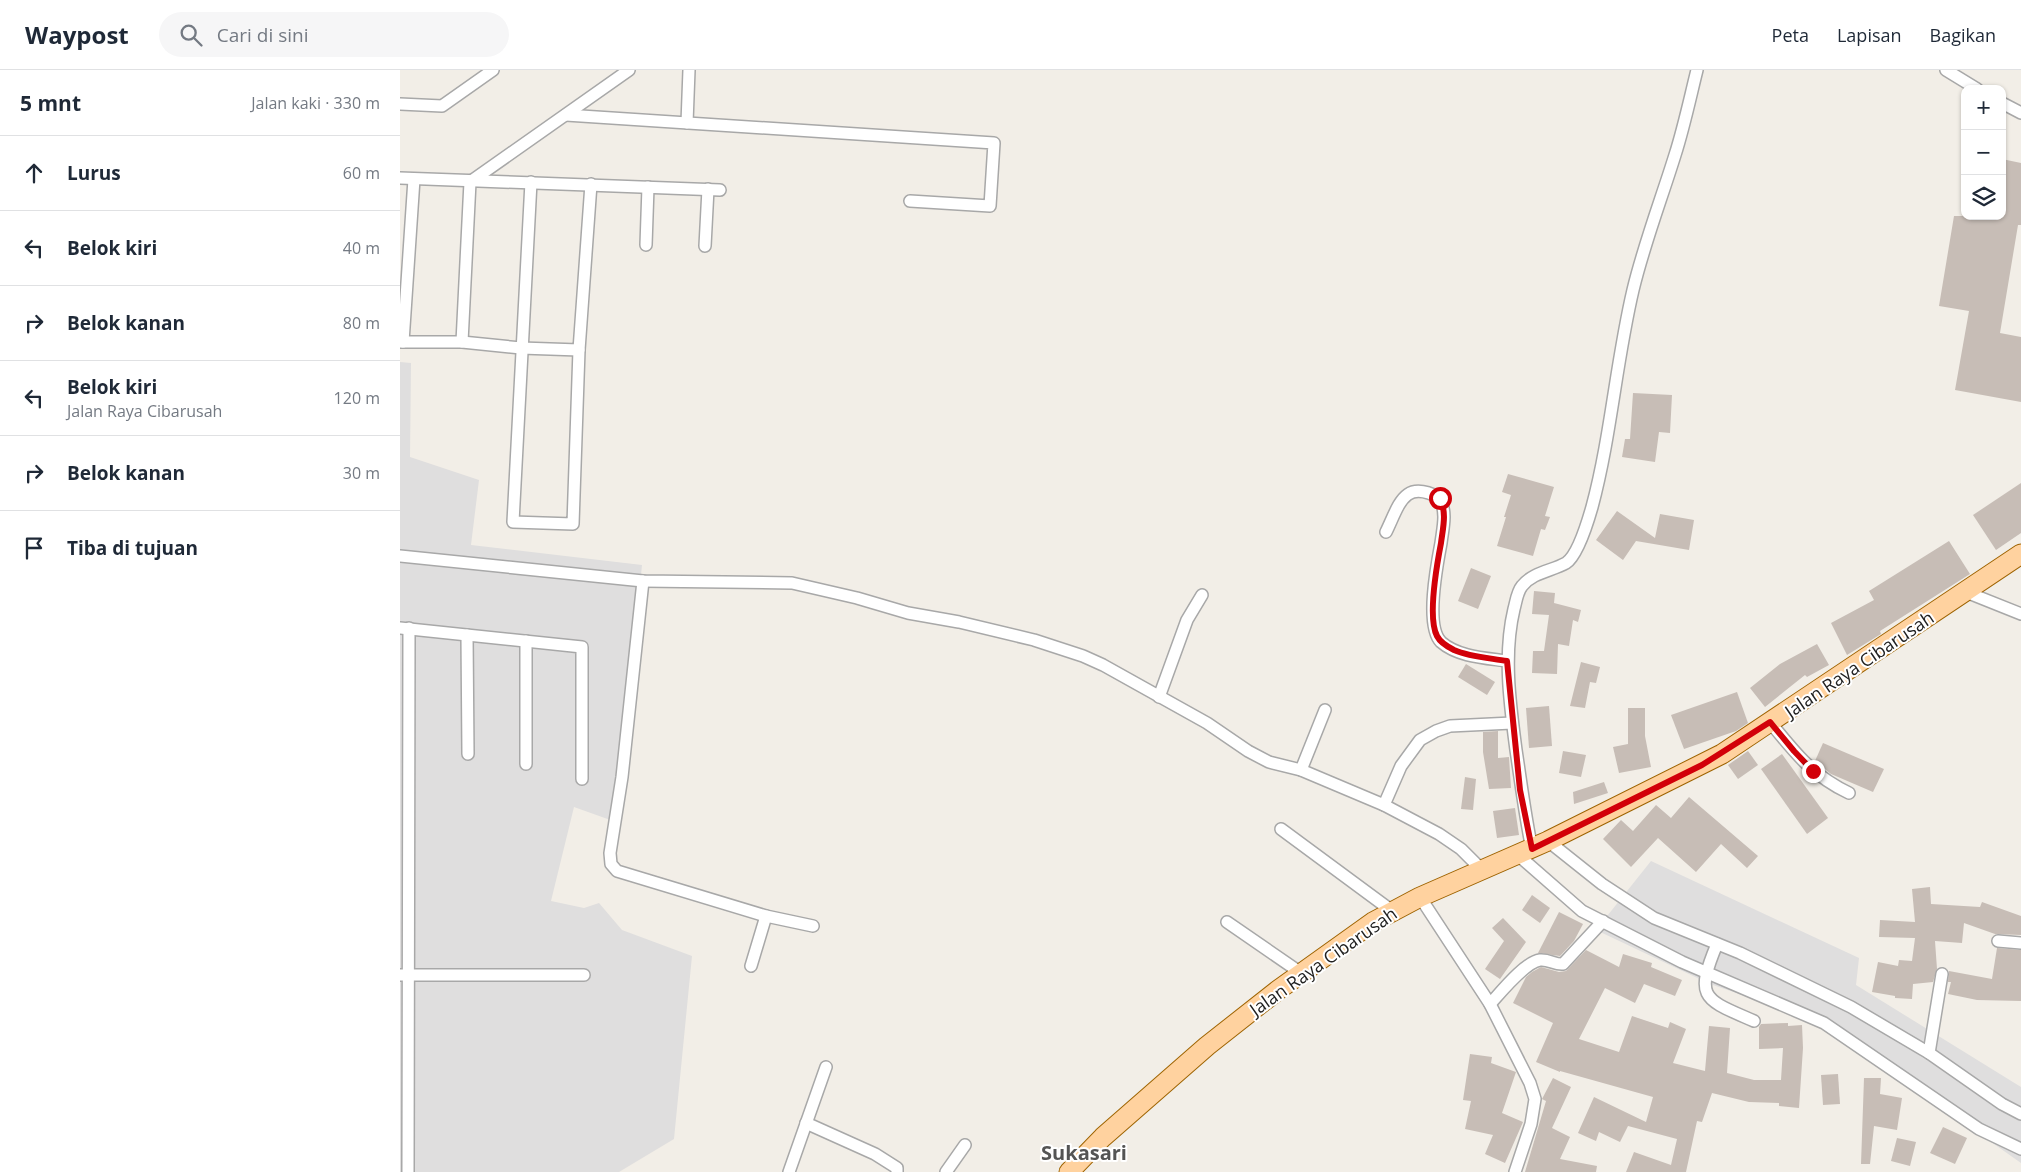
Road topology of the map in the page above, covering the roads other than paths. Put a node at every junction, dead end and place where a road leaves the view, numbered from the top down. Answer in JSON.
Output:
{"nodes":[{"id":1,"x":493,"y":70,"type":"edge"},
{"id":2,"x":630,"y":70,"type":"edge"},
{"id":3,"x":689,"y":70,"type":"edge"},
{"id":4,"x":1697,"y":70,"type":"edge"},
{"id":5,"x":1946,"y":70,"type":"edge"},
{"id":6,"x":1970,"y":85,"type":"edge"},
{"id":7,"x":400,"y":104,"type":"edge"},
{"id":8,"x":2006,"y":104,"type":"edge"},
{"id":9,"x":2021,"y":113,"type":"edge"},
{"id":10,"x":566,"y":115,"type":"junction"},
{"id":11,"x":687,"y":123,"type":"junction"},
{"id":12,"x":400,"y":178,"type":"edge"},
{"id":13,"x":414,"y":179,"type":"junction"},
{"id":14,"x":470,"y":182,"type":"junction"},
{"id":15,"x":530,"y":182,"type":"junction"},
{"id":16,"x":591,"y":184,"type":"junction"},
{"id":17,"x":648,"y":187,"type":"junction"},
{"id":18,"x":708,"y":189,"type":"junction"},
{"id":19,"x":720,"y":190,"type":"dead end"},
{"id":20,"x":910,"y":202,"type":"dead end"},
{"id":21,"x":646,"y":245,"type":"dead end"},
{"id":22,"x":705,"y":246,"type":"dead end"},
{"id":23,"x":402,"y":342,"type":"edge"},
{"id":24,"x":462,"y":342,"type":"junction"},
{"id":25,"x":521,"y":348,"type":"junction"},
{"id":26,"x":579,"y":350,"type":"junction"},
{"id":27,"x":1386,"y":532,"type":"dead end"},
{"id":28,"x":2021,"y":554,"type":"edge"},
{"id":29,"x":400,"y":556,"type":"edge"},
{"id":30,"x":643,"y":581,"type":"junction"},
{"id":31,"x":1966,"y":592,"type":"junction"},
{"id":32,"x":1202,"y":595,"type":"dead end"},
{"id":33,"x":2021,"y":614,"type":"edge"},
{"id":34,"x":404,"y":628,"type":"edge"},
{"id":35,"x":467,"y":635,"type":"junction"},
{"id":36,"x":526,"y":641,"type":"junction"},
{"id":37,"x":1507,"y":661,"type":"junction"},
{"id":38,"x":1159,"y":696,"type":"junction"},
{"id":39,"x":1325,"y":710,"type":"dead end"},
{"id":40,"x":1770,"y":722,"type":"junction"},
{"id":41,"x":1512,"y":723,"type":"junction"},
{"id":42,"x":468,"y":754,"type":"dead end"},
{"id":43,"x":526,"y":764,"type":"dead end"},
{"id":44,"x":1301,"y":770,"type":"junction"},
{"id":45,"x":582,"y":779,"type":"dead end"},
{"id":46,"x":404,"y":784,"type":"edge"},
{"id":47,"x":1849,"y":793,"type":"dead end"},
{"id":48,"x":1384,"y":806,"type":"junction"},
{"id":49,"x":1281,"y":829,"type":"dead end"},
{"id":50,"x":1533,"y":848,"type":"junction"},
{"id":51,"x":1482,"y":870,"type":"junction"},
{"id":52,"x":1420,"y":897,"type":"junction"},
{"id":53,"x":1392,"y":911,"type":"junction"},
{"id":54,"x":766,"y":916,"type":"junction"},
{"id":55,"x":1603,"y":921,"type":"junction"},
{"id":56,"x":1227,"y":922,"type":"dead end"},
{"id":57,"x":813,"y":926,"type":"dead end"},
{"id":58,"x":1998,"y":940,"type":"dead end"},
{"id":59,"x":2021,"y":943,"type":"edge"},
{"id":60,"x":1717,"y":944,"type":"junction"},
{"id":61,"x":751,"y":966,"type":"dead end"},
{"id":62,"x":1706,"y":972,"type":"junction"},
{"id":63,"x":1301,"y":973,"type":"junction"},
{"id":64,"x":1942,"y":974,"type":"dead end"},
{"id":65,"x":404,"y":975,"type":"edge"},
{"id":66,"x":584,"y":975,"type":"dead end"},
{"id":67,"x":1490,"y":1004,"type":"junction"},
{"id":68,"x":1754,"y":1022,"type":"dead end"},
{"id":69,"x":1929,"y":1053,"type":"junction"},
{"id":70,"x":826,"y":1067,"type":"dead end"},
{"id":71,"x":2021,"y":1114,"type":"edge"},
{"id":72,"x":806,"y":1123,"type":"junction"},
{"id":73,"x":965,"y":1145,"type":"dead end"},
{"id":74,"x":2021,"y":1149,"type":"edge"},
{"id":75,"x":405,"y":1165,"type":"edge"},
{"id":76,"x":789,"y":1172,"type":"edge"},
{"id":77,"x":897,"y":1172,"type":"edge"},
{"id":78,"x":946,"y":1172,"type":"edge"},
{"id":79,"x":1069,"y":1172,"type":"edge"},
{"id":80,"x":1515,"y":1172,"type":"edge"}],
"edges":[{"from":1,"to":7,"type":"street"},
{"from":2,"to":10,"type":"street"},
{"from":3,"to":11,"type":"street"},
{"from":4,"to":37,"type":"street"},
{"from":5,"to":6,"type":"street"},
{"from":8,"to":9,"type":"street"},
{"from":10,"to":11,"type":"street"},
{"from":10,"to":14,"type":"street"},
{"from":11,"to":20,"type":"street"},
{"from":12,"to":13,"type":"street"},
{"from":13,"to":14,"type":"street"},
{"from":13,"to":23,"type":"street"},
{"from":14,"to":15,"type":"street"},
{"from":14,"to":24,"type":"street"},
{"from":15,"to":16,"type":"street"},
{"from":15,"to":25,"type":"street"},
{"from":16,"to":17,"type":"street"},
{"from":16,"to":26,"type":"street"},
{"from":17,"to":18,"type":"street"},
{"from":17,"to":21,"type":"street"},
{"from":18,"to":19,"type":"street"},
{"from":18,"to":22,"type":"street"},
{"from":23,"to":24,"type":"street"},
{"from":24,"to":25,"type":"street"},
{"from":25,"to":26,"type":"street"},
{"from":25,"to":26,"type":"street"},
{"from":27,"to":37,"type":"street"},
{"from":28,"to":31,"type":"main road","name":"Jalan Raya Cibarusah"},
{"from":29,"to":30,"type":"street"},
{"from":30,"to":38,"type":"street"},
{"from":30,"to":54,"type":"street"},
{"from":31,"to":33,"type":"street"},
{"from":31,"to":40,"type":"main road","name":"Jalan Raya Cibarusah"},
{"from":32,"to":38,"type":"street"},
{"from":34,"to":35,"type":"street"},
{"from":34,"to":46,"type":"street"},
{"from":35,"to":36,"type":"street"},
{"from":35,"to":42,"type":"street"},
{"from":36,"to":43,"type":"street"},
{"from":36,"to":45,"type":"street"},
{"from":37,"to":41,"type":"street"},
{"from":38,"to":44,"type":"street"},
{"from":39,"to":44,"type":"street"},
{"from":40,"to":47,"type":"street"},
{"from":40,"to":50,"type":"main road","name":"Jalan Raya Cibarusah"},
{"from":41,"to":48,"type":"street"},
{"from":41,"to":50,"type":"street"},
{"from":44,"to":48,"type":"street"},
{"from":46,"to":65,"type":"street"},
{"from":48,"to":51,"type":"street"},
{"from":49,"to":53,"type":"street"},
{"from":50,"to":51,"type":"main road","name":"Jalan Raya Cibarusah"},
{"from":50,"to":55,"type":"street"},
{"from":50,"to":60,"type":"street"},
{"from":51,"to":52,"type":"main road","name":"Jalan Raya Cibarusah"},
{"from":52,"to":53,"type":"main road","name":"Jalan Raya Cibarusah"},
{"from":52,"to":67,"type":"street"},
{"from":53,"to":63,"type":"main road","name":"Jalan Raya Cibarusah"},
{"from":54,"to":57,"type":"street"},
{"from":54,"to":61,"type":"street"},
{"from":55,"to":62,"type":"street"},
{"from":55,"to":67,"type":"street"},
{"from":56,"to":63,"type":"street"},
{"from":58,"to":59,"type":"street"},
{"from":60,"to":62,"type":"street"},
{"from":60,"to":69,"type":"street"},
{"from":62,"to":68,"type":"street"},
{"from":62,"to":74,"type":"street"},
{"from":63,"to":79,"type":"main road","name":"Jalan Raya Cibarusah"},
{"from":64,"to":69,"type":"street"},
{"from":65,"to":66,"type":"street"},
{"from":65,"to":75,"type":"street"},
{"from":67,"to":80,"type":"street"},
{"from":69,"to":71,"type":"street"},
{"from":70,"to":72,"type":"street"},
{"from":72,"to":76,"type":"street"},
{"from":72,"to":77,"type":"street"},
{"from":73,"to":78,"type":"street"}]}
